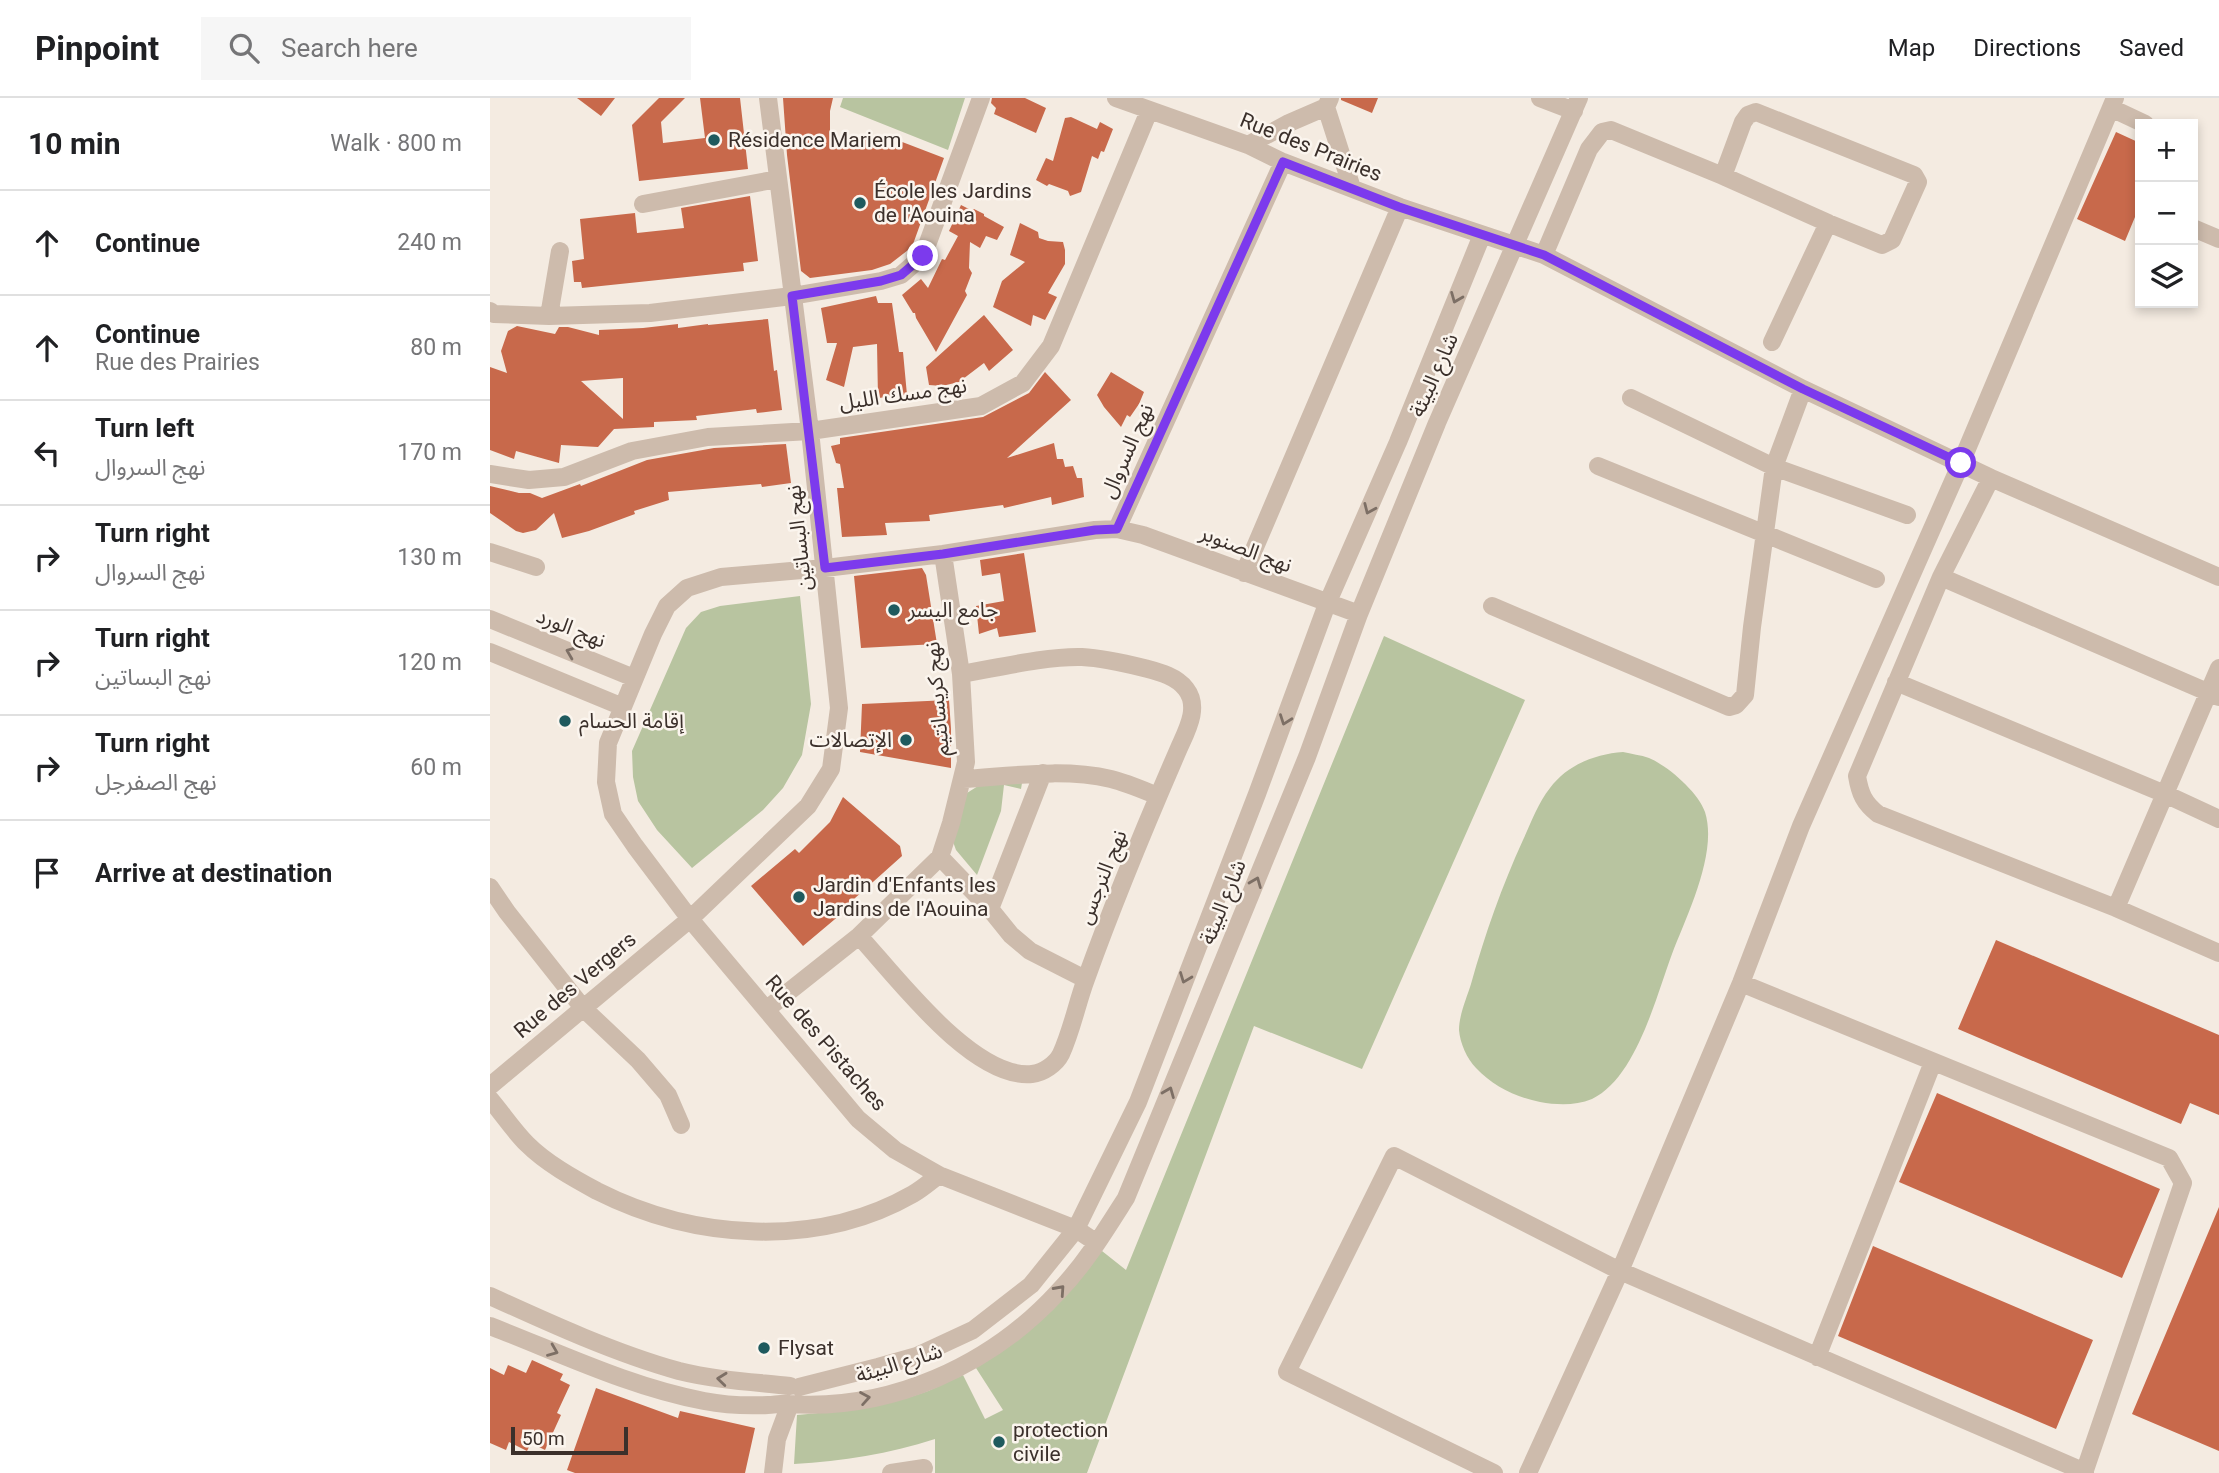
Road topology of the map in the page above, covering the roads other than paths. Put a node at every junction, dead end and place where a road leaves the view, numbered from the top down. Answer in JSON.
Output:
{"nodes":[{"id":1,"x":768,"y":98,"type":"edge"},
{"id":2,"x":981,"y":98,"type":"edge"},
{"id":3,"x":1116,"y":98,"type":"edge"},
{"id":4,"x":1540,"y":98,"type":"edge"},
{"id":5,"x":1328,"y":103,"type":"edge"},
{"id":6,"x":2113,"y":103,"type":"edge"},
{"id":7,"x":1576,"y":104,"type":"edge"},
{"id":8,"x":1149,"y":111,"type":"junction"},
{"id":9,"x":2137,"y":119,"type":"edge"},
{"id":10,"x":1248,"y":145,"type":"junction"},
{"id":11,"x":1283,"y":162,"type":"junction"},
{"id":12,"x":1723,"y":176,"type":"junction"},
{"id":13,"x":778,"y":179,"type":"junction"},
{"id":14,"x":1352,"y":188,"type":"junction"},
{"id":15,"x":643,"y":204,"type":"dead end"},
{"id":16,"x":1399,"y":207,"type":"junction"},
{"id":17,"x":1828,"y":223,"type":"junction"},
{"id":18,"x":2198,"y":230,"type":"edge"},
{"id":19,"x":1482,"y":235,"type":"junction"},
{"id":20,"x":2219,"y":239,"type":"edge"},
{"id":21,"x":1516,"y":245,"type":"junction"},
{"id":22,"x":560,"y":251,"type":"dead end"},
{"id":23,"x":1544,"y":255,"type":"junction"},
{"id":24,"x":792,"y":296,"type":"junction"},
{"id":25,"x":549,"y":316,"type":"junction"},
{"id":26,"x":492,"y":317,"type":"edge"},
{"id":27,"x":1772,"y":342,"type":"dead end"},
{"id":28,"x":1803,"y":389,"type":"junction"},
{"id":29,"x":1631,"y":398,"type":"dead end"},
{"id":30,"x":810,"y":431,"type":"junction"},
{"id":31,"x":1961,"y":463,"type":"junction"},
{"id":32,"x":1598,"y":466,"type":"dead end"},
{"id":33,"x":1774,"y":467,"type":"junction"},
{"id":34,"x":490,"y":474,"type":"edge"},
{"id":35,"x":1991,"y":478,"type":"junction"},
{"id":36,"x":1907,"y":515,"type":"dead end"},
{"id":37,"x":1117,"y":529,"type":"junction"},
{"id":38,"x":1765,"y":533,"type":"junction"},
{"id":39,"x":490,"y":552,"type":"edge"},
{"id":40,"x":943,"y":554,"type":"junction"},
{"id":41,"x":536,"y":567,"type":"dead end"},
{"id":42,"x":825,"y":568,"type":"junction"},
{"id":43,"x":1244,"y":573,"type":"junction"},
{"id":44,"x":2219,"y":576,"type":"edge"},
{"id":45,"x":1941,"y":577,"type":"junction"},
{"id":46,"x":1877,"y":579,"type":"dead end"},
{"id":47,"x":1327,"y":604,"type":"junction"},
{"id":48,"x":1492,"y":606,"type":"dead end"},
{"id":49,"x":1359,"y":614,"type":"junction"},
{"id":50,"x":490,"y":620,"type":"edge"},
{"id":51,"x":490,"y":652,"type":"edge"},
{"id":52,"x":2219,"y":668,"type":"edge"},
{"id":53,"x":961,"y":674,"type":"junction"},
{"id":54,"x":634,"y":678,"type":"junction"},
{"id":55,"x":1896,"y":682,"type":"junction"},
{"id":56,"x":2214,"y":695,"type":"edge"},
{"id":57,"x":623,"y":708,"type":"junction"},
{"id":58,"x":1043,"y":774,"type":"junction"},
{"id":59,"x":963,"y":779,"type":"junction"},
{"id":60,"x":2165,"y":794,"type":"junction"},
{"id":61,"x":1158,"y":796,"type":"junction"},
{"id":62,"x":2219,"y":819,"type":"edge"},
{"id":63,"x":940,"y":857,"type":"junction"},
{"id":64,"x":490,"y":887,"type":"edge"},
{"id":65,"x":2116,"y":908,"type":"junction"},
{"id":66,"x":990,"y":909,"type":"junction"},
{"id":67,"x":690,"y":919,"type":"junction"},
{"id":68,"x":859,"y":936,"type":"junction"},
{"id":69,"x":2219,"y":953,"type":"edge"},
{"id":70,"x":1085,"y":979,"type":"junction"},
{"id":71,"x":1741,"y":983,"type":"junction"},
{"id":72,"x":583,"y":1008,"type":"junction"},
{"id":73,"x":766,"y":1009,"type":"junction"},
{"id":74,"x":1933,"y":1062,"type":"junction"},
{"id":75,"x":490,"y":1086,"type":"edge"},
{"id":76,"x":490,"y":1098,"type":"edge"},
{"id":77,"x":681,"y":1125,"type":"dead end"},
{"id":78,"x":939,"y":1175,"type":"junction"},
{"id":79,"x":1076,"y":1229,"type":"junction"},
{"id":80,"x":1097,"y":1243,"type":"junction"},
{"id":81,"x":1620,"y":1271,"type":"junction"},
{"id":82,"x":490,"y":1296,"type":"edge"},
{"id":83,"x":490,"y":1326,"type":"edge"},
{"id":84,"x":1818,"y":1357,"type":"junction"},
{"id":85,"x":793,"y":1397,"type":"junction"},
{"id":86,"x":924,"y":1468,"type":"dead end"},
{"id":87,"x":2085,"y":1472,"type":"edge"},
{"id":88,"x":773,"y":1473,"type":"edge"},
{"id":89,"x":891,"y":1473,"type":"edge"},
{"id":90,"x":1494,"y":1473,"type":"edge"},
{"id":91,"x":1528,"y":1473,"type":"edge"}],
"edges":[{"from":1,"to":13,"type":"street","name":"نهج البساتين"},
{"from":2,"to":24,"type":"street"},
{"from":3,"to":8,"type":"street","name":"Rue des Prairies"},
{"from":4,"to":7,"type":"street"},
{"from":5,"to":10,"type":"street"},
{"from":5,"to":14,"type":"street"},
{"from":6,"to":9,"type":"street"},
{"from":6,"to":31,"type":"street"},
{"from":7,"to":21,"type":"street","name":"شارع البيئة"},
{"from":8,"to":10,"type":"street","name":"Rue des Prairies"},
{"from":8,"to":30,"type":"street","name":"نهج مسك الليل"},
{"from":10,"to":11,"type":"street","name":"Rue des Prairies"},
{"from":11,"to":14,"type":"street","name":"Rue des Prairies"},
{"from":11,"to":37,"type":"street","name":"نهج السروال"},
{"from":12,"to":17,"type":"street"},
{"from":12,"to":17,"type":"street"},
{"from":12,"to":23,"type":"street"},
{"from":13,"to":15,"type":"street"},
{"from":13,"to":24,"type":"street","name":"نهج البساتين"},
{"from":14,"to":16,"type":"street","name":"Rue des Prairies"},
{"from":16,"to":19,"type":"street","name":"Rue des Prairies"},
{"from":16,"to":43,"type":"street"},
{"from":17,"to":27,"type":"street"},
{"from":18,"to":20,"type":"street"},
{"from":19,"to":21,"type":"street","name":"Rue des Prairies"},
{"from":19,"to":47,"type":"street","name":"شارع البيئة","one_way":true},
{"from":21,"to":23,"type":"street","name":"Rue des Prairies"},
{"from":21,"to":49,"type":"street","name":"شارع البيئة"},
{"from":22,"to":25,"type":"street"},
{"from":23,"to":28,"type":"street","name":"Rue des Prairies"},
{"from":24,"to":25,"type":"street"},
{"from":24,"to":30,"type":"street","name":"نهج البساتين"},
{"from":25,"to":26,"type":"street"},
{"from":28,"to":31,"type":"street","name":"Rue des Prairies"},
{"from":28,"to":33,"type":"street"},
{"from":29,"to":33,"type":"street"},
{"from":30,"to":34,"type":"street","name":"نهج مسك الليل"},
{"from":30,"to":42,"type":"street","name":"نهج البساتين"},
{"from":31,"to":35,"type":"street","name":"Rue des Prairies"},
{"from":31,"to":71,"type":"street"},
{"from":32,"to":38,"type":"street"},
{"from":33,"to":36,"type":"street"},
{"from":33,"to":38,"type":"street"},
{"from":35,"to":44,"type":"street","name":"Rue des Prairies"},
{"from":35,"to":45,"type":"street"},
{"from":37,"to":40,"type":"street","name":"نهج السروال"},
{"from":37,"to":43,"type":"street","name":"نهج الصنوبر"},
{"from":38,"to":46,"type":"street"},
{"from":38,"to":48,"type":"street"},
{"from":39,"to":41,"type":"street"},
{"from":40,"to":42,"type":"street","name":"نهج السروال"},
{"from":40,"to":53,"type":"street","name":"نهج كريسانتيم"},
{"from":42,"to":54,"type":"street","name":"نهج السروال"},
{"from":42,"to":67,"type":"street","name":"نهج البساتين"},
{"from":43,"to":47,"type":"street","name":"نهج الصنوبر"},
{"from":45,"to":55,"type":"street"},
{"from":45,"to":56,"type":"street"},
{"from":47,"to":49,"type":"street","name":"نهج الصنوبر"},
{"from":47,"to":79,"type":"street","name":"شارع البيئة","one_way":true},
{"from":80,"to":49,"type":"street","name":"شارع البيئة","one_way":true},
{"from":54,"to":50,"type":"street","name":"نهج الورد","one_way":true},
{"from":51,"to":57,"type":"street"},
{"from":52,"to":56,"type":"street"},
{"from":53,"to":59,"type":"street","name":"نهج كريسانتيم"},
{"from":53,"to":61,"type":"street","name":"نهج النرجس"},
{"from":54,"to":57,"type":"street","name":"Rue des Pistaches"},
{"from":55,"to":60,"type":"street"},
{"from":55,"to":65,"type":"street"},
{"from":56,"to":60,"type":"street"},
{"from":57,"to":67,"type":"street","name":"Rue des Pistaches"},
{"from":58,"to":59,"type":"street"},
{"from":58,"to":61,"type":"street"},
{"from":58,"to":66,"type":"street"},
{"from":59,"to":63,"type":"street","name":"نهج كريسانتيم"},
{"from":60,"to":62,"type":"street"},
{"from":60,"to":65,"type":"street"},
{"from":61,"to":70,"type":"street","name":"نهج النرجس"},
{"from":63,"to":66,"type":"street"},
{"from":63,"to":68,"type":"street","name":"نهج كريسانتيم"},
{"from":64,"to":72,"type":"street"},
{"from":65,"to":69,"type":"street"},
{"from":66,"to":70,"type":"street"},
{"from":67,"to":72,"type":"street","name":"Rue des Vergers"},
{"from":67,"to":73,"type":"street","name":"Rue des Pistaches"},
{"from":68,"to":70,"type":"street","name":"نهج النرجس"},
{"from":68,"to":73,"type":"street","name":"نهج كريسانتيم"},
{"from":71,"to":74,"type":"street"},
{"from":71,"to":81,"type":"street"},
{"from":72,"to":75,"type":"street","name":"Rue des Vergers"},
{"from":72,"to":77,"type":"street"},
{"from":73,"to":78,"type":"street","name":"Rue des Pistaches"},
{"from":74,"to":84,"type":"street"},
{"from":74,"to":87,"type":"street"},
{"from":76,"to":78,"type":"street"},
{"from":78,"to":79,"type":"street","name":"Rue des Pistaches"},
{"from":79,"to":80,"type":"street","name":"Rue des Pistaches"},
{"from":79,"to":85,"type":"street","name":"شارع البيئة"},
{"from":85,"to":80,"type":"street","name":"شارع البيئة","one_way":true},
{"from":81,"to":84,"type":"street"},
{"from":81,"to":90,"type":"street"},
{"from":81,"to":91,"type":"street"},
{"from":85,"to":82,"type":"street","name":"شارع البيئة","one_way":true},
{"from":83,"to":85,"type":"street","name":"شارع البيئة","one_way":true},
{"from":84,"to":87,"type":"street"},
{"from":85,"to":88,"type":"street"},
{"from":86,"to":89,"type":"street"}]}
